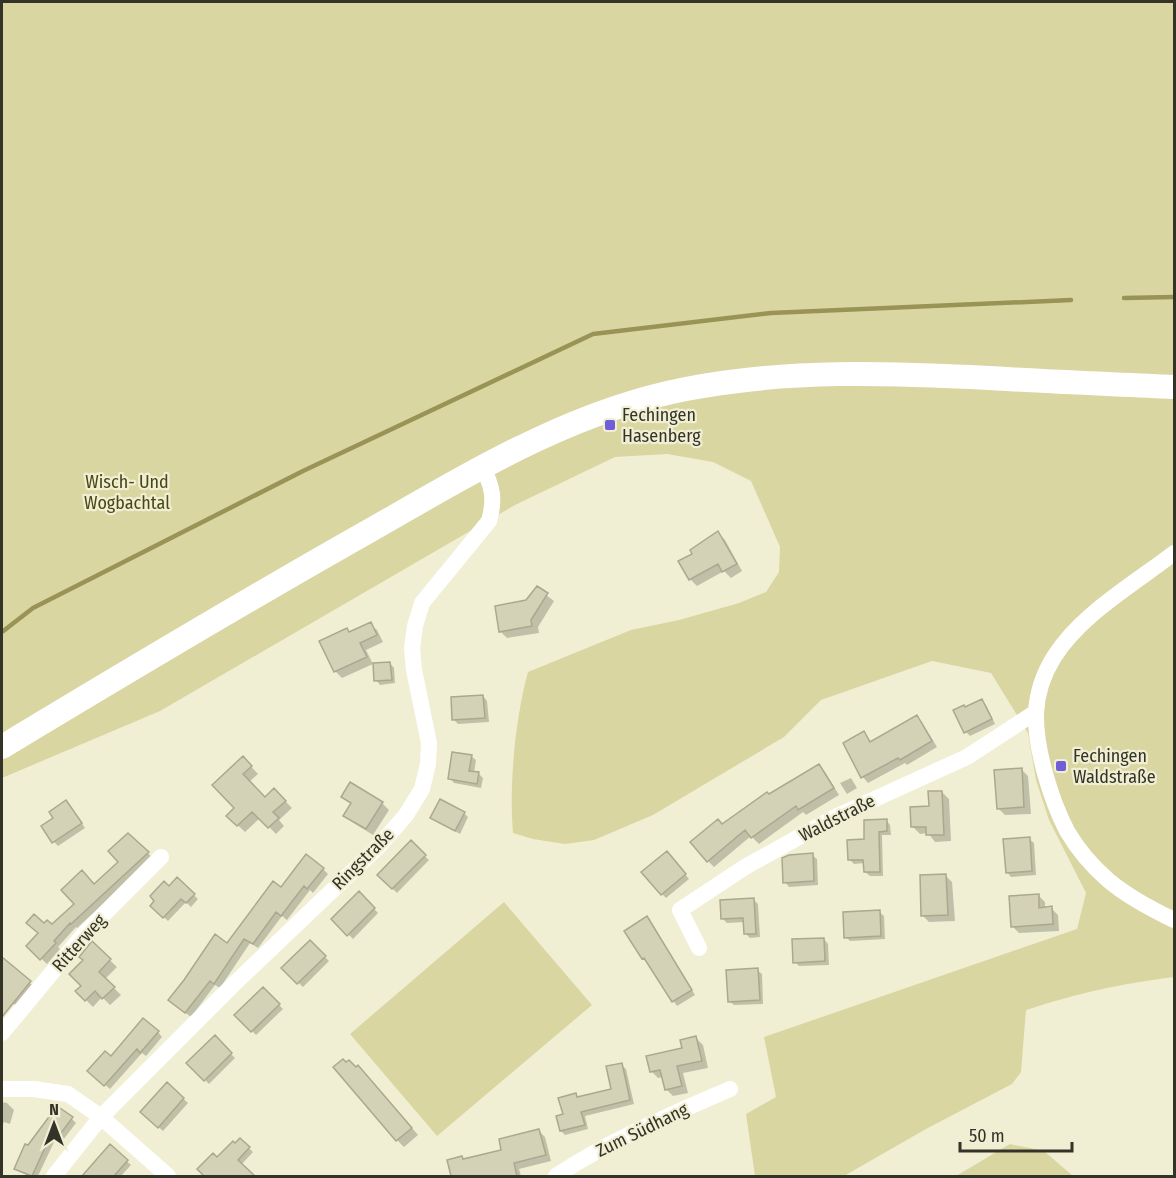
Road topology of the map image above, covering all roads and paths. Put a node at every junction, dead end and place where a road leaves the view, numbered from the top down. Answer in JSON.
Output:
{"nodes":[{"id":1,"x":1174,"y":387,"type":"edge"},
{"id":2,"x":482,"y":467,"type":"junction"},
{"id":3,"x":1174,"y":553,"type":"edge"},
{"id":4,"x":1036,"y":712,"type":"junction"},
{"id":5,"x":2,"y":747,"type":"edge"},
{"id":6,"x":161,"y":857,"type":"dead end"},
{"id":7,"x":1174,"y":920,"type":"edge"},
{"id":8,"x":699,"y":948,"type":"dead end"},
{"id":9,"x":2,"y":1033,"type":"edge"},
{"id":10,"x":2,"y":1089,"type":"edge"},
{"id":11,"x":730,"y":1089,"type":"dead end"},
{"id":12,"x":101,"y":1117,"type":"junction"},
{"id":13,"x":54,"y":1176,"type":"edge"},
{"id":14,"x":168,"y":1176,"type":"edge"},
{"id":15,"x":556,"y":1176,"type":"edge"}],
"edges":[{"from":1,"to":2,"type":"main road"},
{"from":2,"to":5,"type":"main road"},
{"from":2,"to":12,"type":"street","name":"Ringstraße"},
{"from":3,"to":4,"type":"street"},
{"from":4,"to":7,"type":"street"},
{"from":4,"to":8,"type":"street","name":"Waldstraße"},
{"from":6,"to":9,"type":"street","name":"Ritterweg"},
{"from":10,"to":12,"type":"street"},
{"from":11,"to":15,"type":"street","name":"Zum Südhang"},
{"from":12,"to":13,"type":"street","name":"Ringstraße"},
{"from":12,"to":14,"type":"street"}]}
